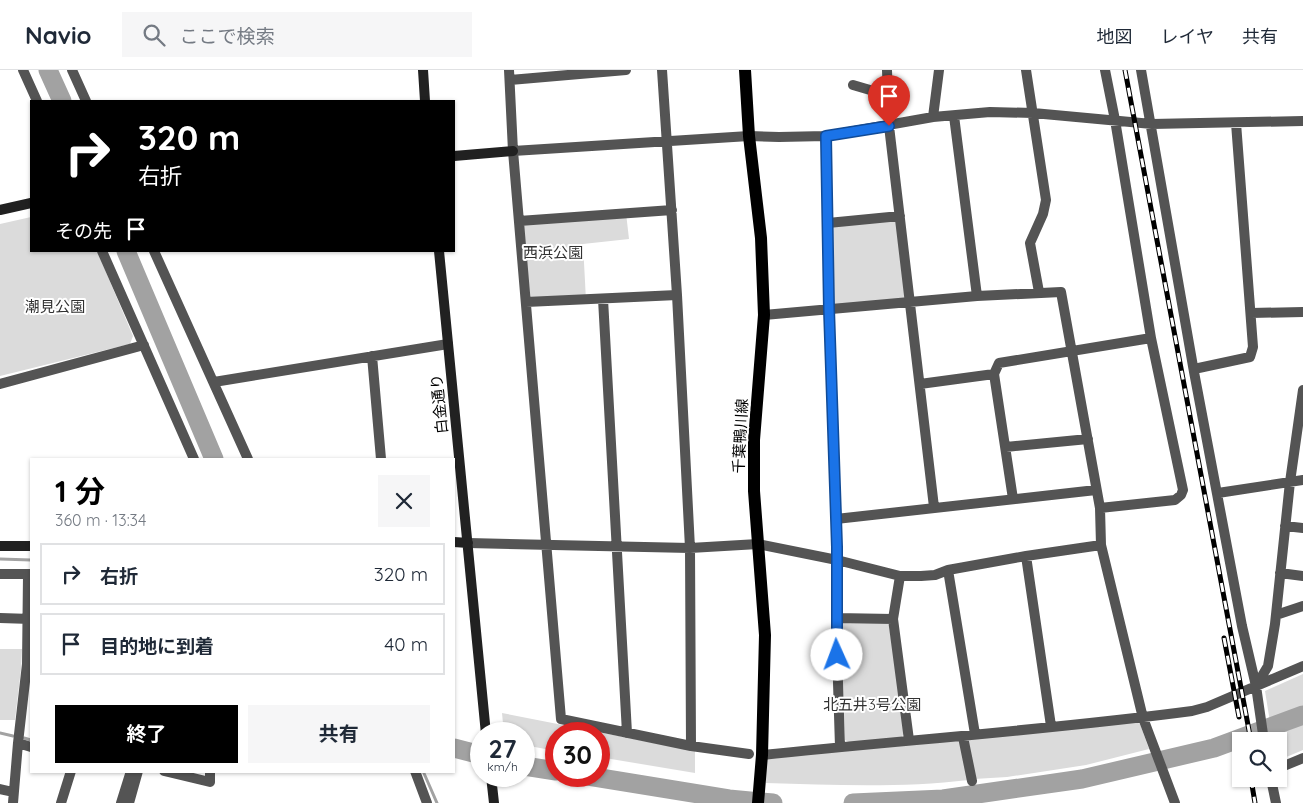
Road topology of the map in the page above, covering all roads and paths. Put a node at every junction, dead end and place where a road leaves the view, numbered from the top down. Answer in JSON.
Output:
{"nodes":[{"id":1,"x":23,"y":70,"type":"edge"},
{"id":2,"x":72,"y":70,"type":"edge"},
{"id":3,"x":422,"y":70,"type":"edge"},
{"id":4,"x":626,"y":70,"type":"edge"},
{"id":5,"x":662,"y":70,"type":"edge"},
{"id":6,"x":745,"y":70,"type":"edge"},
{"id":7,"x":887,"y":70,"type":"edge"},
{"id":8,"x":939,"y":70,"type":"edge"},
{"id":9,"x":1026,"y":70,"type":"edge"},
{"id":10,"x":1105,"y":70,"type":"edge"},
{"id":11,"x":1141,"y":70,"type":"edge"},
{"id":12,"x":585,"y":72,"type":"edge"},
{"id":13,"x":509,"y":75,"type":"edge"},
{"id":14,"x":853,"y":85,"type":"dead end"},
{"id":15,"x":887,"y":95,"type":"junction"},
{"id":16,"x":37,"y":100,"type":"edge"},
{"id":17,"x":86,"y":100,"type":"edge"},
{"id":18,"x":425,"y":100,"type":"edge"},
{"id":19,"x":1033,"y":114,"type":"junction"},
{"id":20,"x":954,"y":116,"type":"junction"},
{"id":21,"x":933,"y":118,"type":"junction"},
{"id":22,"x":1115,"y":120,"type":"junction"},
{"id":23,"x":1303,"y":121,"type":"edge"},
{"id":24,"x":1236,"y":123,"type":"junction"},
{"id":25,"x":1152,"y":124,"type":"junction"},
{"id":26,"x":889,"y":126,"type":"junction"},
{"id":27,"x":749,"y":136,"type":"junction"},
{"id":28,"x":826,"y":136,"type":"junction"},
{"id":29,"x":666,"y":142,"type":"junction"},
{"id":30,"x":513,"y":151,"type":"junction"},
{"id":31,"x":455,"y":156,"type":"edge"},
{"id":32,"x":30,"y":203,"type":"edge"},
{"id":33,"x":0,"y":210,"type":"edge"},
{"id":34,"x":672,"y":210,"type":"junction"},
{"id":35,"x":900,"y":216,"type":"junction"},
{"id":36,"x":519,"y":221,"type":"junction"},
{"id":37,"x":828,"y":223,"type":"junction"},
{"id":38,"x":102,"y":252,"type":"edge"},
{"id":39,"x":154,"y":252,"type":"edge"},
{"id":40,"x":439,"y":252,"type":"edge"},
{"id":41,"x":1038,"y":292,"type":"junction"},
{"id":42,"x":677,"y":294,"type":"junction"},
{"id":43,"x":977,"y":296,"type":"junction"},
{"id":44,"x":603,"y":299,"type":"junction"},
{"id":45,"x":526,"y":302,"type":"junction"},
{"id":46,"x":910,"y":302,"type":"junction"},
{"id":47,"x":829,"y":309,"type":"junction"},
{"id":48,"x":1303,"y":312,"type":"edge"},
{"id":49,"x":1251,"y":313,"type":"junction"},
{"id":50,"x":764,"y":315,"type":"junction"},
{"id":51,"x":1151,"y":338,"type":"junction"},
{"id":52,"x":448,"y":344,"type":"junction"},
{"id":53,"x":144,"y":345,"type":"junction"},
{"id":54,"x":1071,"y":352,"type":"junction"},
{"id":55,"x":372,"y":356,"type":"junction"},
{"id":56,"x":1194,"y":369,"type":"junction"},
{"id":57,"x":994,"y":374,"type":"junction"},
{"id":58,"x":214,"y":382,"type":"junction"},
{"id":59,"x":0,"y":384,"type":"edge"},
{"id":60,"x":920,"y":384,"type":"junction"},
{"id":61,"x":1303,"y":390,"type":"edge"},
{"id":62,"x":1088,"y":439,"type":"junction"},
{"id":63,"x":1006,"y":447,"type":"junction"},
{"id":64,"x":194,"y":458,"type":"edge"},
{"id":65,"x":248,"y":458,"type":"edge"},
{"id":66,"x":381,"y":458,"type":"edge"},
{"id":67,"x":1303,"y":480,"type":"edge"},
{"id":68,"x":1290,"y":482,"type":"junction"},
{"id":69,"x":1096,"y":490,"type":"junction"},
{"id":70,"x":1218,"y":493,"type":"junction"},
{"id":71,"x":1013,"y":499,"type":"junction"},
{"id":72,"x":934,"y":507,"type":"junction"},
{"id":73,"x":1100,"y":508,"type":"junction"},
{"id":74,"x":836,"y":519,"type":"junction"},
{"id":75,"x":1285,"y":526,"type":"junction"},
{"id":76,"x":1303,"y":528,"type":"edge"},
{"id":77,"x":455,"y":542,"type":"edge"},
{"id":78,"x":468,"y":543,"type":"junction"},
{"id":79,"x":758,"y":544,"type":"junction"},
{"id":80,"x":1102,"y":545,"type":"junction"},
{"id":81,"x":0,"y":546,"type":"edge"},
{"id":82,"x":30,"y":546,"type":"edge"},
{"id":83,"x":546,"y":546,"type":"junction"},
{"id":84,"x":617,"y":547,"type":"junction"},
{"id":85,"x":690,"y":548,"type":"junction"},
{"id":86,"x":1026,"y":556,"type":"junction"},
{"id":87,"x":837,"y":560,"type":"junction"},
{"id":88,"x":948,"y":570,"type":"junction"},
{"id":89,"x":1280,"y":573,"type":"junction"},
{"id":90,"x":0,"y":574,"type":"edge"},
{"id":91,"x":30,"y":575,"type":"edge"},
{"id":92,"x":900,"y":576,"type":"junction"},
{"id":93,"x":1303,"y":576,"type":"edge"},
{"id":94,"x":1303,"y":606,"type":"edge"},
{"id":95,"x":1276,"y":615,"type":"junction"},
{"id":96,"x":0,"y":618,"type":"edge"},
{"id":97,"x":29,"y":618,"type":"edge"},
{"id":98,"x":836,"y":618,"type":"junction"},
{"id":99,"x":893,"y":619,"type":"junction"},
{"id":100,"x":1303,"y":666,"type":"edge"},
{"id":101,"x":1256,"y":686,"type":"junction"},
{"id":102,"x":1143,"y":718,"type":"junction"},
{"id":103,"x":485,"y":722,"type":"edge"},
{"id":104,"x":1051,"y":726,"type":"junction"},
{"id":105,"x":1262,"y":732,"type":"edge"},
{"id":106,"x":627,"y":734,"type":"junction"},
{"id":107,"x":976,"y":734,"type":"junction"},
{"id":108,"x":963,"y":736,"type":"junction"},
{"id":109,"x":909,"y":740,"type":"junction"},
{"id":110,"x":18,"y":743,"type":"junction"},
{"id":111,"x":691,"y":746,"type":"junction"},
{"id":112,"x":30,"y":747,"type":"edge"},
{"id":113,"x":840,"y":747,"type":"junction"},
{"id":114,"x":755,"y":754,"type":"junction"},
{"id":115,"x":1303,"y":758,"type":"edge"},
{"id":116,"x":1287,"y":765,"type":"edge"},
{"id":117,"x":70,"y":773,"type":"edge"},
{"id":118,"x":130,"y":773,"type":"edge"},
{"id":119,"x":137,"y":773,"type":"edge"},
{"id":120,"x":178,"y":773,"type":"edge"},
{"id":121,"x":210,"y":773,"type":"edge"},
{"id":122,"x":416,"y":773,"type":"edge"},
{"id":123,"x":972,"y":781,"type":"dead end"},
{"id":124,"x":492,"y":787,"type":"edge"},
{"id":125,"x":1273,"y":787,"type":"edge"},
{"id":126,"x":0,"y":789,"type":"edge"},
{"id":127,"x":13,"y":798,"type":"edge"},
{"id":128,"x":61,"y":803,"type":"edge"},
{"id":129,"x":121,"y":803,"type":"edge"},
{"id":130,"x":129,"y":803,"type":"edge"},
{"id":131,"x":427,"y":803,"type":"edge"},
{"id":132,"x":494,"y":803,"type":"edge"},
{"id":133,"x":758,"y":803,"type":"edge"},
{"id":134,"x":1175,"y":803,"type":"edge"},
{"id":135,"x":1276,"y":803,"type":"edge"}],
"edges":[{"from":1,"to":16,"type":"street"},
{"from":2,"to":17,"type":"street"},
{"from":3,"to":18,"type":"street"},
{"from":4,"to":12,"type":"street"},
{"from":5,"to":29,"type":"street"},
{"from":6,"to":27,"type":"main road","name":"千葉鴨川線"},
{"from":7,"to":15,"type":"street"},
{"from":8,"to":21,"type":"street"},
{"from":9,"to":19,"type":"street"},
{"from":10,"to":22,"type":"street"},
{"from":11,"to":25,"type":"street"},
{"from":12,"to":13,"type":"street"},
{"from":13,"to":30,"type":"street"},
{"from":14,"to":15,"type":"street"},
{"from":15,"to":26,"type":"street"},
{"from":19,"to":20,"type":"street"},
{"from":19,"to":22,"type":"street"},
{"from":19,"to":41,"type":"street"},
{"from":20,"to":21,"type":"street"},
{"from":20,"to":43,"type":"street"},
{"from":21,"to":26,"type":"street"},
{"from":22,"to":25,"type":"street"},
{"from":22,"to":51,"type":"street"},
{"from":23,"to":24,"type":"street"},
{"from":24,"to":25,"type":"street"},
{"from":24,"to":49,"type":"street"},
{"from":25,"to":56,"type":"street"},
{"from":26,"to":28,"type":"street"},
{"from":26,"to":35,"type":"street"},
{"from":27,"to":28,"type":"street"},
{"from":27,"to":29,"type":"street"},
{"from":27,"to":50,"type":"main road","name":"千葉鴨川線"},
{"from":28,"to":37,"type":"street"},
{"from":29,"to":30,"type":"street"},
{"from":29,"to":34,"type":"street"},
{"from":30,"to":31,"type":"street"},
{"from":30,"to":36,"type":"street"},
{"from":32,"to":33,"type":"street"},
{"from":34,"to":36,"type":"street"},
{"from":34,"to":42,"type":"street"},
{"from":35,"to":37,"type":"street"},
{"from":35,"to":46,"type":"street"},
{"from":36,"to":45,"type":"street"},
{"from":37,"to":47,"type":"street"},
{"from":38,"to":53,"type":"street"},
{"from":39,"to":58,"type":"street"},
{"from":40,"to":52,"type":"street","name":"白金通り"},
{"from":41,"to":43,"type":"street"},
{"from":41,"to":54,"type":"street"},
{"from":42,"to":44,"type":"street"},
{"from":42,"to":85,"type":"street"},
{"from":43,"to":46,"type":"street"},
{"from":44,"to":45,"type":"street"},
{"from":44,"to":84,"type":"street"},
{"from":45,"to":83,"type":"street"},
{"from":46,"to":47,"type":"street"},
{"from":46,"to":60,"type":"street"},
{"from":47,"to":50,"type":"street"},
{"from":47,"to":74,"type":"street"},
{"from":48,"to":49,"type":"street"},
{"from":49,"to":56,"type":"street"},
{"from":50,"to":79,"type":"main road","name":"千葉鴨川線"},
{"from":51,"to":54,"type":"street"},
{"from":51,"to":73,"type":"street"},
{"from":52,"to":55,"type":"street"},
{"from":52,"to":78,"type":"street","name":"白金通り"},
{"from":53,"to":59,"type":"street"},
{"from":53,"to":64,"type":"street"},
{"from":54,"to":57,"type":"street"},
{"from":54,"to":62,"type":"street"},
{"from":55,"to":58,"type":"street"},
{"from":55,"to":66,"type":"street"},
{"from":56,"to":70,"type":"street"},
{"from":57,"to":60,"type":"street"},
{"from":57,"to":63,"type":"street"},
{"from":58,"to":65,"type":"street"},
{"from":60,"to":72,"type":"street"},
{"from":61,"to":68,"type":"street"},
{"from":62,"to":63,"type":"street"},
{"from":62,"to":69,"type":"street"},
{"from":63,"to":71,"type":"street"},
{"from":67,"to":68,"type":"street"},
{"from":68,"to":70,"type":"street"},
{"from":68,"to":75,"type":"street"},
{"from":69,"to":71,"type":"street"},
{"from":69,"to":73,"type":"street"},
{"from":70,"to":101,"type":"street"},
{"from":71,"to":72,"type":"street"},
{"from":72,"to":74,"type":"street"},
{"from":73,"to":80,"type":"street"},
{"from":74,"to":87,"type":"street"},
{"from":75,"to":76,"type":"street"},
{"from":75,"to":89,"type":"street"},
{"from":77,"to":78,"type":"street"},
{"from":78,"to":83,"type":"street"},
{"from":78,"to":103,"type":"street","name":"白金通り"},
{"from":79,"to":85,"type":"street"},
{"from":79,"to":87,"type":"street"},
{"from":79,"to":114,"type":"main road","name":"千葉鴨川線"},
{"from":80,"to":86,"type":"street"},
{"from":80,"to":102,"type":"street"},
{"from":81,"to":82,"type":"street"},
{"from":83,"to":84,"type":"street"},
{"from":83,"to":106,"type":"street"},
{"from":84,"to":85,"type":"street"},
{"from":84,"to":106,"type":"street"},
{"from":85,"to":111,"type":"street"},
{"from":86,"to":88,"type":"street"},
{"from":86,"to":104,"type":"street"},
{"from":87,"to":92,"type":"street"},
{"from":87,"to":98,"type":"street"},
{"from":88,"to":92,"type":"street"},
{"from":88,"to":107,"type":"street"},
{"from":89,"to":93,"type":"street"},
{"from":89,"to":95,"type":"street"},
{"from":90,"to":91,"type":"street"},
{"from":91,"to":97,"type":"street"},
{"from":92,"to":99,"type":"street"},
{"from":94,"to":95,"type":"street"},
{"from":95,"to":101,"type":"street"},
{"from":96,"to":97,"type":"street"},
{"from":97,"to":110,"type":"street"},
{"from":98,"to":99,"type":"street"},
{"from":98,"to":113,"type":"street"},
{"from":99,"to":109,"type":"street"},
{"from":100,"to":101,"type":"street"},
{"from":101,"to":102,"type":"street"},
{"from":101,"to":105,"type":"street"},
{"from":102,"to":104,"type":"street"},
{"from":102,"to":134,"type":"street"},
{"from":104,"to":107,"type":"street"},
{"from":106,"to":111,"type":"street"},
{"from":107,"to":108,"type":"street"},
{"from":108,"to":109,"type":"street"},
{"from":108,"to":123,"type":"street"},
{"from":109,"to":113,"type":"street"},
{"from":110,"to":112,"type":"street"},
{"from":110,"to":127,"type":"street"},
{"from":111,"to":114,"type":"street"},
{"from":113,"to":114,"type":"street"},
{"from":114,"to":133,"type":"main road","name":"千葉鴨川線"},
{"from":115,"to":116,"type":"street"},
{"from":117,"to":128,"type":"street"},
{"from":118,"to":129,"type":"street"},
{"from":119,"to":130,"type":"street"},
{"from":120,"to":121,"type":"street"},
{"from":122,"to":131,"type":"street"},
{"from":124,"to":132,"type":"street"},
{"from":125,"to":135,"type":"street"},
{"from":126,"to":127,"type":"street"}]}
